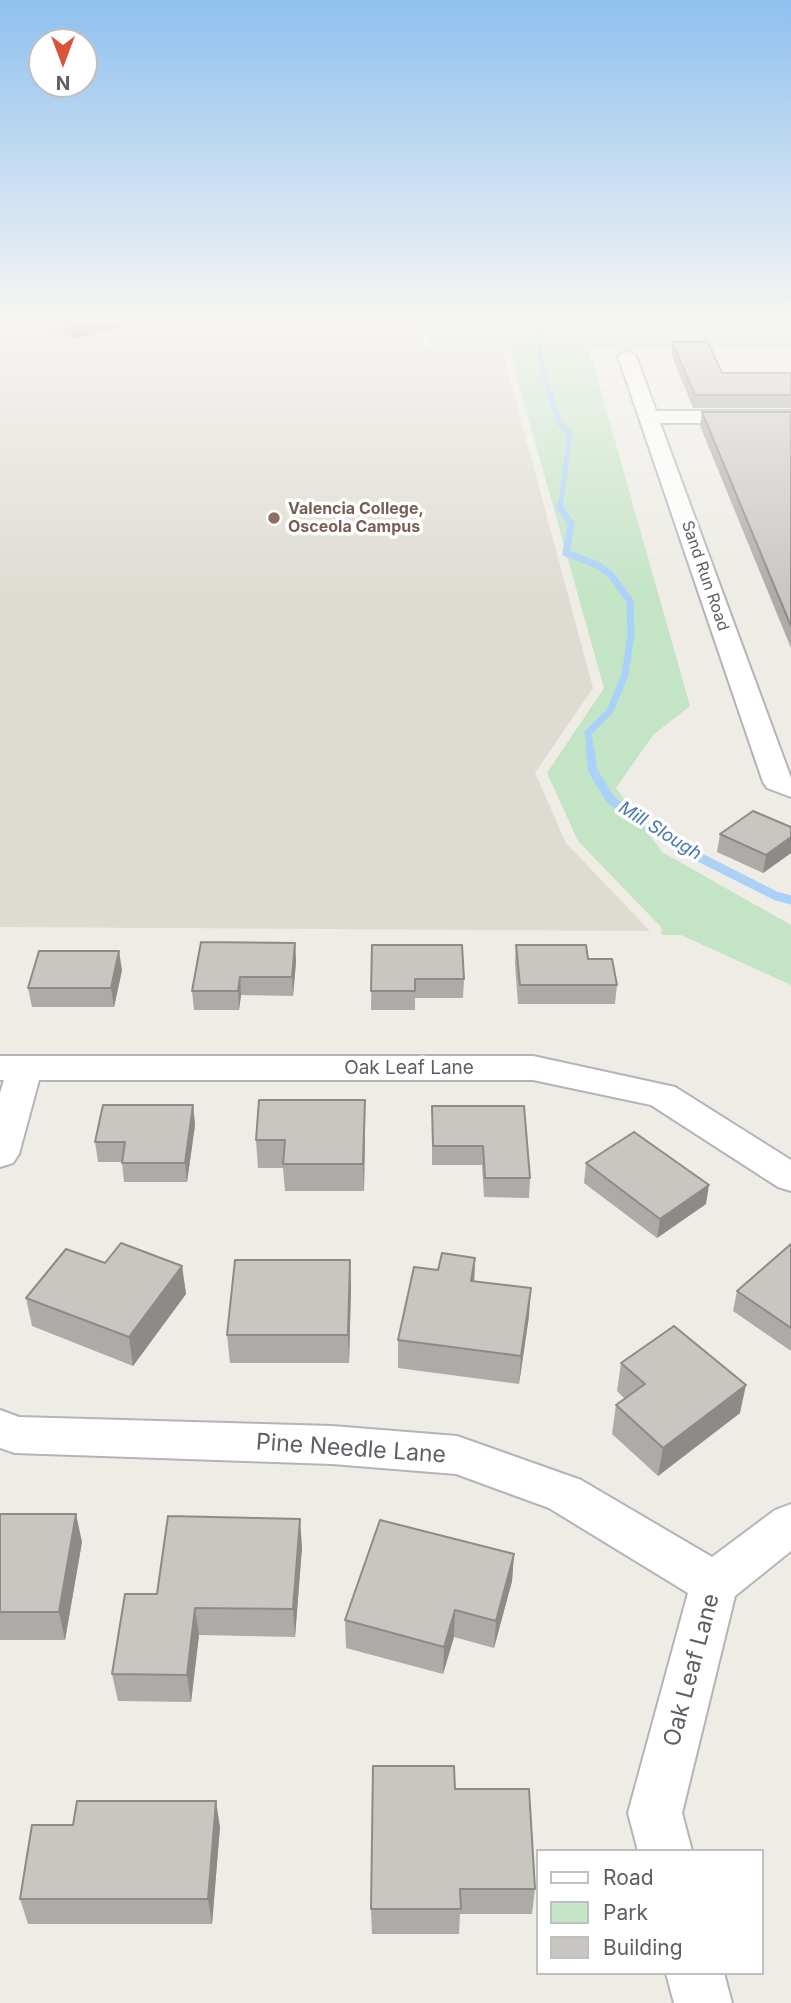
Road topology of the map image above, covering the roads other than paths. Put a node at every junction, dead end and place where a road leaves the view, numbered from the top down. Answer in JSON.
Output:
{"nodes":[{"id":1,"x":647,"y":411,"type":"edge"},
{"id":2,"x":649,"y":417,"type":"junction"},
{"id":3,"x":791,"y":417,"type":"edge"},
{"id":4,"x":791,"y":789,"type":"edge"},
{"id":5,"x":13,"y":1068,"type":"edge"},
{"id":6,"x":0,"y":1154,"type":"edge"},
{"id":7,"x":791,"y":1178,"type":"edge"},
{"id":8,"x":0,"y":1428,"type":"edge"},
{"id":9,"x":791,"y":1524,"type":"edge"},
{"id":10,"x":714,"y":1584,"type":"junction"},
{"id":11,"x":664,"y":1849,"type":"edge"},
{"id":12,"x":696,"y":1975,"type":"edge"},
{"id":13,"x":703,"y":2003,"type":"edge"}],
"edges":[{"from":1,"to":2,"type":"street","name":"Sand Run Road"},
{"from":2,"to":3,"type":"street"},
{"from":2,"to":4,"type":"street","name":"Sand Run Road"},
{"from":5,"to":6,"type":"street"},
{"from":5,"to":7,"type":"street","name":"Oak Leaf Lane"},
{"from":8,"to":10,"type":"street","name":"Pine Needle Lane"},
{"from":9,"to":10,"type":"street","name":"Oak Leaf Lane"},
{"from":10,"to":11,"type":"street","name":"Oak Leaf Lane"},
{"from":12,"to":13,"type":"street"}]}
